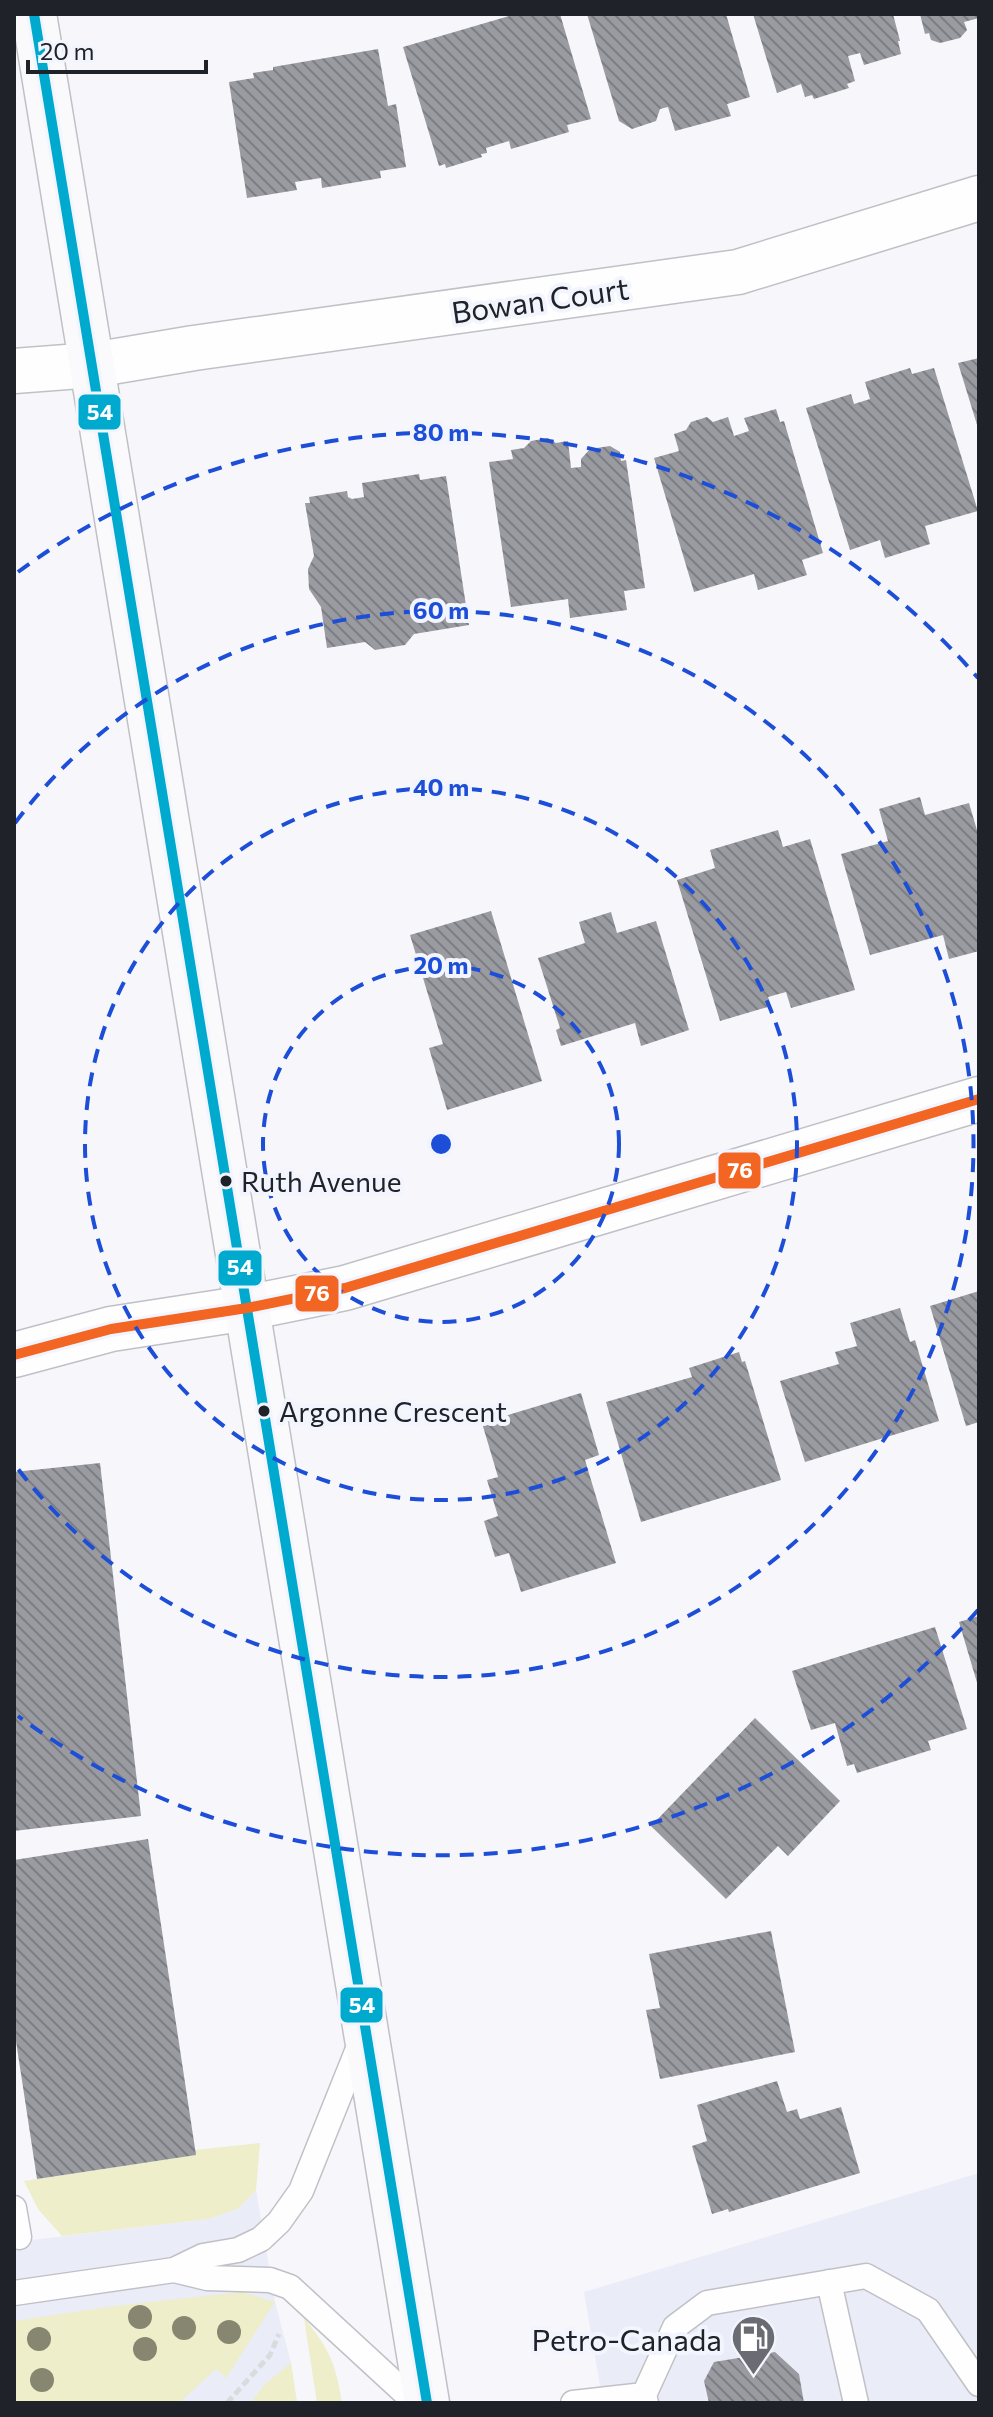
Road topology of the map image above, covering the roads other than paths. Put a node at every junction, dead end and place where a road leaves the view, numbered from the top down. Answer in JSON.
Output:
{"nodes":[{"id":1,"x":34,"y":14,"type":"edge"},
{"id":2,"x":979,"y":198,"type":"edge"},
{"id":3,"x":93,"y":365,"type":"junction"},
{"id":4,"x":14,"y":371,"type":"edge"},
{"id":5,"x":979,"y":1099,"type":"edge"},
{"id":6,"x":247,"y":1308,"type":"junction"},
{"id":7,"x":14,"y":1355,"type":"edge"},
{"id":8,"x":365,"y":2029,"type":"junction"},
{"id":9,"x":14,"y":2208,"type":"edge"},
{"id":10,"x":19,"y":2237,"type":"dead end"},
{"id":11,"x":174,"y":2270,"type":"junction"},
{"id":12,"x":829,"y":2282,"type":"junction"},
{"id":13,"x":14,"y":2293,"type":"edge"},
{"id":14,"x":979,"y":2384,"type":"edge"},
{"id":15,"x":645,"y":2399,"type":"edge"},
{"id":16,"x":416,"y":2403,"type":"edge"},
{"id":17,"x":427,"y":2403,"type":"edge"},
{"id":18,"x":573,"y":2403,"type":"edge"},
{"id":19,"x":856,"y":2403,"type":"edge"}],
"edges":[{"from":1,"to":3,"type":"main road"},
{"from":2,"to":3,"type":"street","name":"Bowan Court"},
{"from":3,"to":4,"type":"street","name":"Bowan Court"},
{"from":3,"to":6,"type":"main road"},
{"from":5,"to":6,"type":"street"},
{"from":6,"to":7,"type":"street"},
{"from":6,"to":8,"type":"main road"},
{"from":8,"to":11,"type":"lane"},
{"from":8,"to":17,"type":"main road"},
{"from":9,"to":10,"type":"lane"},
{"from":11,"to":13,"type":"lane"},
{"from":11,"to":16,"type":"lane"},
{"from":12,"to":14,"type":"lane"},
{"from":12,"to":15,"type":"lane"},
{"from":12,"to":19,"type":"lane"},
{"from":15,"to":18,"type":"lane"}]}
